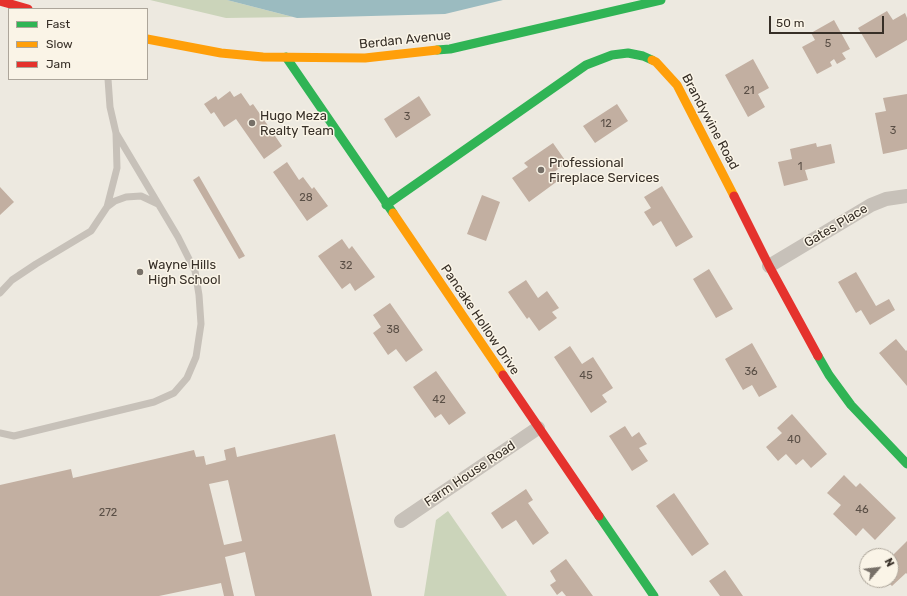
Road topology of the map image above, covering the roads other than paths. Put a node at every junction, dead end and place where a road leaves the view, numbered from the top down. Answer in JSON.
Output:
{"nodes":[{"id":1,"x":661,"y":0,"type":"edge"},
{"id":2,"x":0,"y":1,"type":"edge"},
{"id":3,"x":24,"y":8,"type":"edge"},
{"id":4,"x":148,"y":39,"type":"edge"},
{"id":5,"x":286,"y":57,"type":"junction"},
{"id":6,"x":108,"y":80,"type":"edge"},
{"id":7,"x":116,"y":133,"type":"junction"},
{"id":8,"x":907,"y":196,"type":"edge"},
{"id":9,"x":158,"y":204,"type":"junction"},
{"id":10,"x":386,"y":204,"type":"junction"},
{"id":11,"x":107,"y":208,"type":"junction"},
{"id":12,"x":769,"y":266,"type":"junction"},
{"id":13,"x":0,"y":293,"type":"edge"},
{"id":14,"x":538,"y":428,"type":"junction"},
{"id":15,"x":0,"y":433,"type":"edge"},
{"id":16,"x":907,"y":464,"type":"edge"},
{"id":17,"x":402,"y":520,"type":"dead end"},
{"id":18,"x":654,"y":596,"type":"edge"}],
"edges":[{"from":1,"to":5,"type":"street","name":"Berdan Avenue"},
{"from":2,"to":3,"type":"street"},
{"from":4,"to":5,"type":"street","name":"Berdan Avenue"},
{"from":5,"to":10,"type":"street","name":"Pancake Hollow Drive"},
{"from":6,"to":7,"type":"lane"},
{"from":7,"to":9,"type":"lane"},
{"from":7,"to":11,"type":"lane"},
{"from":8,"to":12,"type":"street","name":"Gates Place"},
{"from":9,"to":11,"type":"lane"},
{"from":9,"to":15,"type":"lane"},
{"from":10,"to":12,"type":"street","name":"Brandywine Road"},
{"from":10,"to":14,"type":"street","name":"Pancake Hollow Drive"},
{"from":11,"to":13,"type":"lane"},
{"from":12,"to":16,"type":"street","name":"Brandywine Road"},
{"from":14,"to":17,"type":"street","name":"Farm House Road"},
{"from":14,"to":18,"type":"street","name":"Pancake Hollow Drive"}]}
